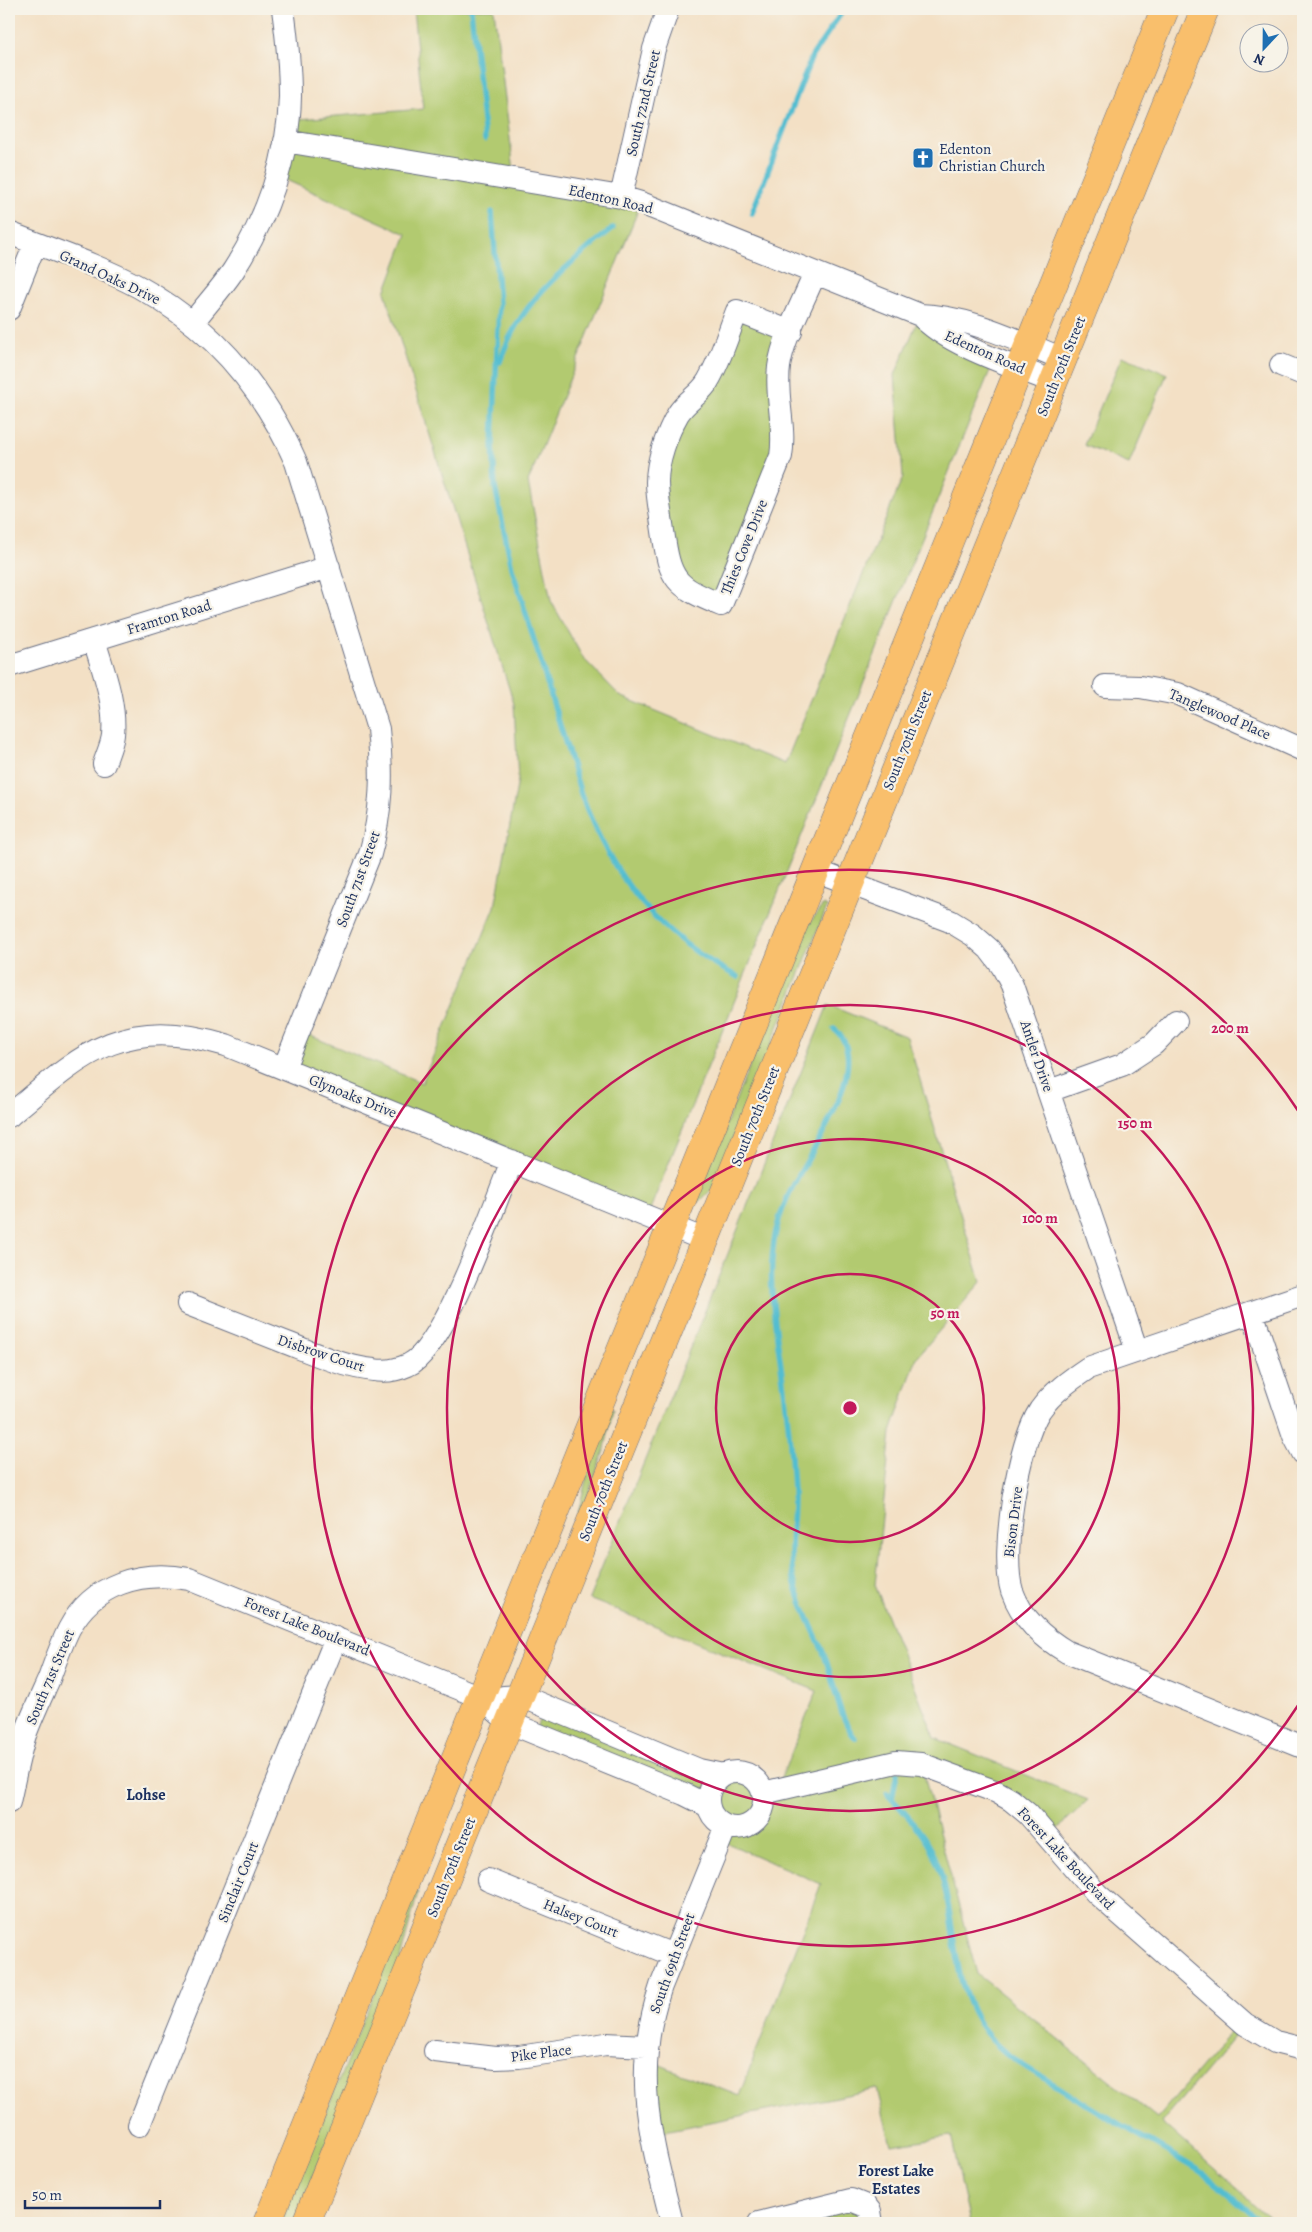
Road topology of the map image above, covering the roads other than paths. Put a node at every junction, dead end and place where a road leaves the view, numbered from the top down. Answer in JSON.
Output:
{"nodes":[{"id":1,"x":284,"y":9,"type":"edge"},
{"id":2,"x":668,"y":9,"type":"edge"},
{"id":3,"x":1165,"y":9,"type":"edge"},
{"id":4,"x":1205,"y":9,"type":"edge"},
{"id":5,"x":285,"y":140,"type":"junction"},
{"id":6,"x":621,"y":198,"type":"junction"},
{"id":7,"x":9,"y":233,"type":"edge"},
{"id":8,"x":35,"y":244,"type":"junction"},
{"id":9,"x":816,"y":273,"type":"junction"},
{"id":10,"x":9,"y":308,"type":"edge"},
{"id":11,"x":193,"y":322,"type":"junction"},
{"id":12,"x":790,"y":332,"type":"junction"},
{"id":13,"x":1024,"y":357,"type":"junction"},
{"id":14,"x":1280,"y":365,"type":"dead end"},
{"id":15,"x":1059,"y":371,"type":"junction"},
{"id":16,"x":1303,"y":374,"type":"edge"},
{"id":17,"x":329,"y":567,"type":"junction"},
{"id":18,"x":94,"y":640,"type":"junction"},
{"id":19,"x":9,"y":666,"type":"edge"},
{"id":20,"x":1105,"y":686,"type":"dead end"},
{"id":21,"x":1303,"y":750,"type":"edge"},
{"id":22,"x":104,"y":764,"type":"dead end"},
{"id":23,"x":814,"y":870,"type":"junction"},
{"id":24,"x":849,"y":883,"type":"junction"},
{"id":25,"x":1176,"y":1021,"type":"dead end"},
{"id":26,"x":284,"y":1068,"type":"junction"},
{"id":27,"x":1049,"y":1091,"type":"junction"},
{"id":28,"x":9,"y":1116,"type":"edge"},
{"id":29,"x":512,"y":1161,"type":"junction"},
{"id":30,"x":670,"y":1226,"type":"junction"},
{"id":31,"x":705,"y":1240,"type":"junction"},
{"id":32,"x":1303,"y":1295,"type":"edge"},
{"id":33,"x":188,"y":1304,"type":"dead end"},
{"id":34,"x":1252,"y":1312,"type":"junction"},
{"id":35,"x":1137,"y":1351,"type":"junction"},
{"id":36,"x":1303,"y":1453,"type":"edge"},
{"id":37,"x":129,"y":1579,"type":"joint"},
{"id":38,"x":336,"y":1638,"type":"junction"},
{"id":39,"x":521,"y":1696,"type":"junction"},
{"id":40,"x":480,"y":1697,"type":"junction"},
{"id":41,"x":510,"y":1723,"type":"junction"},
{"id":42,"x":1303,"y":1747,"type":"edge"},
{"id":43,"x":723,"y":1775,"type":"junction"},
{"id":44,"x":763,"y":1793,"type":"junction"},
{"id":45,"x":9,"y":1802,"type":"edge"},
{"id":46,"x":708,"y":1806,"type":"junction"},
{"id":47,"x":726,"y":1826,"type":"junction"},
{"id":48,"x":488,"y":1880,"type":"dead end"},
{"id":49,"x":673,"y":1955,"type":"junction"},
{"id":50,"x":646,"y":2046,"type":"junction"},
{"id":51,"x":1303,"y":2049,"type":"edge"},
{"id":52,"x":435,"y":2051,"type":"dead end"},
{"id":53,"x":139,"y":2125,"type":"dead end"},
{"id":54,"x":772,"y":2222,"type":"edge"},
{"id":55,"x":266,"y":2223,"type":"edge"},
{"id":56,"x":306,"y":2223,"type":"edge"},
{"id":57,"x":672,"y":2223,"type":"edge"},
{"id":58,"x":872,"y":2223,"type":"edge"}],
"edges":[{"from":1,"to":5,"type":"street"},
{"from":2,"to":6,"type":"street","name":"South 72nd Street"},
{"from":3,"to":13,"type":"main road"},
{"from":4,"to":15,"type":"main road","name":"South 70th Street"},
{"from":5,"to":6,"type":"street","name":"Edenton Road"},
{"from":5,"to":11,"type":"street"},
{"from":6,"to":9,"type":"street","name":"Edenton Road"},
{"from":7,"to":8,"type":"street","name":"Grand Oaks Drive"},
{"from":8,"to":10,"type":"street"},
{"from":8,"to":11,"type":"street","name":"Grand Oaks Drive"},
{"from":9,"to":12,"type":"street","name":"Thies Cove Drive"},
{"from":9,"to":13,"type":"street","name":"Edenton Road"},
{"from":11,"to":17,"type":"street","name":"Grand Oaks Drive"},
{"from":12,"to":12,"type":"street","name":"Thies Cove Drive"},
{"from":13,"to":15,"type":"street","name":"Edenton Road"},
{"from":13,"to":23,"type":"main road"},
{"from":14,"to":16,"type":"street"},
{"from":15,"to":24,"type":"main road","name":"South 70th Street"},
{"from":17,"to":18,"type":"street","name":"Framton Road"},
{"from":17,"to":26,"type":"street","name":"South 71st Street"},
{"from":18,"to":19,"type":"street","name":"Framton Road"},
{"from":18,"to":22,"type":"street"},
{"from":20,"to":21,"type":"street","name":"Tanglewood Place"},
{"from":23,"to":24,"type":"street","name":"Antler Drive"},
{"from":23,"to":30,"type":"main road"},
{"from":24,"to":27,"type":"street","name":"Antler Drive"},
{"from":24,"to":31,"type":"main road","name":"South 70th Street"},
{"from":25,"to":27,"type":"street"},
{"from":26,"to":28,"type":"street","name":"Glynoaks Drive"},
{"from":26,"to":29,"type":"street","name":"Glynoaks Drive"},
{"from":27,"to":35,"type":"street","name":"Antler Drive"},
{"from":29,"to":30,"type":"street","name":"Glynoaks Drive"},
{"from":29,"to":33,"type":"street","name":"Disbrow Court"},
{"from":30,"to":31,"type":"street","name":"Glynoaks Drive"},
{"from":30,"to":40,"type":"main road"},
{"from":31,"to":39,"type":"main road","name":"South 70th Street"},
{"from":32,"to":34,"type":"street","name":"Bison Drive"},
{"from":34,"to":35,"type":"street","name":"Bison Drive"},
{"from":34,"to":36,"type":"street"},
{"from":35,"to":42,"type":"street","name":"Bison Drive"},
{"from":37,"to":38,"type":"street","name":"Forest Lake Boulevard"},
{"from":37,"to":45,"type":"street","name":"South 71st Street"},
{"from":38,"to":40,"type":"street","name":"Forest Lake Boulevard"},
{"from":38,"to":53,"type":"street","name":"Sinclair Court"},
{"from":39,"to":40,"type":"street","name":"Forest Lake Boulevard"},
{"from":39,"to":41,"type":"main road","name":"South 70th Street"},
{"from":39,"to":43,"type":"street","name":"Forest Lake Boulevard"},
{"from":40,"to":41,"type":"street","name":"Forest Lake Boulevard"},
{"from":40,"to":55,"type":"main road"},
{"from":41,"to":46,"type":"street","name":"Forest Lake Boulevard"},
{"from":41,"to":56,"type":"main road","name":"South 70th Street"},
{"from":43,"to":44,"type":"street"},
{"from":43,"to":46,"type":"street"},
{"from":44,"to":47,"type":"street"},
{"from":44,"to":51,"type":"street","name":"Forest Lake Boulevard"},
{"from":46,"to":47,"type":"street"},
{"from":47,"to":49,"type":"street","name":"South 69th Street"},
{"from":48,"to":49,"type":"street","name":"Halsey Court"},
{"from":49,"to":50,"type":"street","name":"South 69th Street"},
{"from":50,"to":52,"type":"street","name":"Pike Place"},
{"from":50,"to":57,"type":"street","name":"South 69th Street"},
{"from":54,"to":58,"type":"street"}]}
